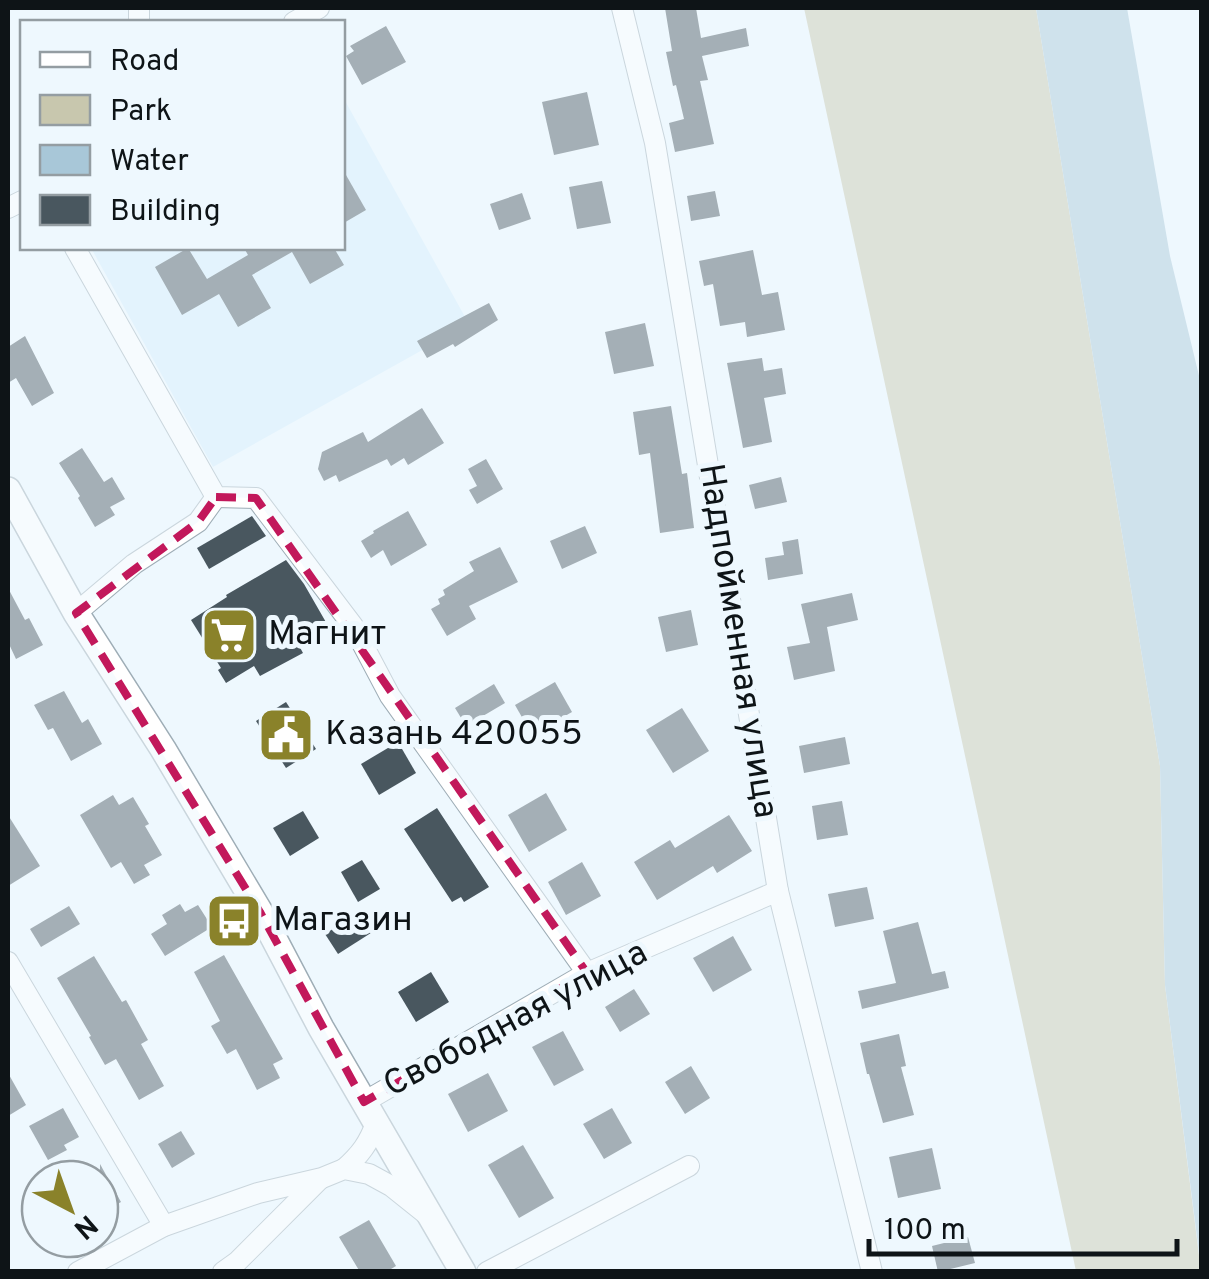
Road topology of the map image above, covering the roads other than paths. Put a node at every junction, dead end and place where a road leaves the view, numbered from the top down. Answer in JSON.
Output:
{"nodes":[{"id":1,"x":622,"y":8,"type":"edge"},
{"id":2,"x":76,"y":250,"type":"edge"},
{"id":3,"x":8,"y":490,"type":"edge"},
{"id":4,"x":216,"y":497,"type":"junction"},
{"id":5,"x":76,"y":613,"type":"junction"},
{"id":6,"x":778,"y":891,"type":"junction"},
{"id":7,"x":8,"y":962,"type":"edge"},
{"id":8,"x":587,"y":972,"type":"junction"},
{"id":9,"x":370,"y":1112,"type":"junction"},
{"id":10,"x":689,"y":1166,"type":"dead end"},
{"id":11,"x":344,"y":1169,"type":"junction"},
{"id":12,"x":322,"y":1178,"type":"junction"},
{"id":13,"x":432,"y":1218,"type":"junction"},
{"id":14,"x":164,"y":1226,"type":"junction"},
{"id":15,"x":78,"y":1272,"type":"edge"},
{"id":16,"x":223,"y":1272,"type":"edge"},
{"id":17,"x":463,"y":1272,"type":"edge"},
{"id":18,"x":487,"y":1272,"type":"edge"},
{"id":19,"x":872,"y":1272,"type":"edge"}],
"edges":[{"from":1,"to":6,"type":"street","name":"Надпойменная улица"},
{"from":2,"to":4,"type":"street"},
{"from":3,"to":5,"type":"street"},
{"from":4,"to":5,"type":"street"},
{"from":4,"to":8,"type":"street"},
{"from":5,"to":9,"type":"street"},
{"from":6,"to":8,"type":"street","name":"Свободная улица"},
{"from":6,"to":19,"type":"street","name":"Надпойменная улица"},
{"from":7,"to":14,"type":"street"},
{"from":8,"to":9,"type":"street","name":"Свободная улица"},
{"from":9,"to":11,"type":"street"},
{"from":9,"to":13,"type":"street"},
{"from":10,"to":18,"type":"street"},
{"from":11,"to":12,"type":"street"},
{"from":11,"to":13,"type":"street"},
{"from":12,"to":14,"type":"street"},
{"from":12,"to":16,"type":"street"},
{"from":13,"to":17,"type":"street"},
{"from":14,"to":15,"type":"street"}]}
